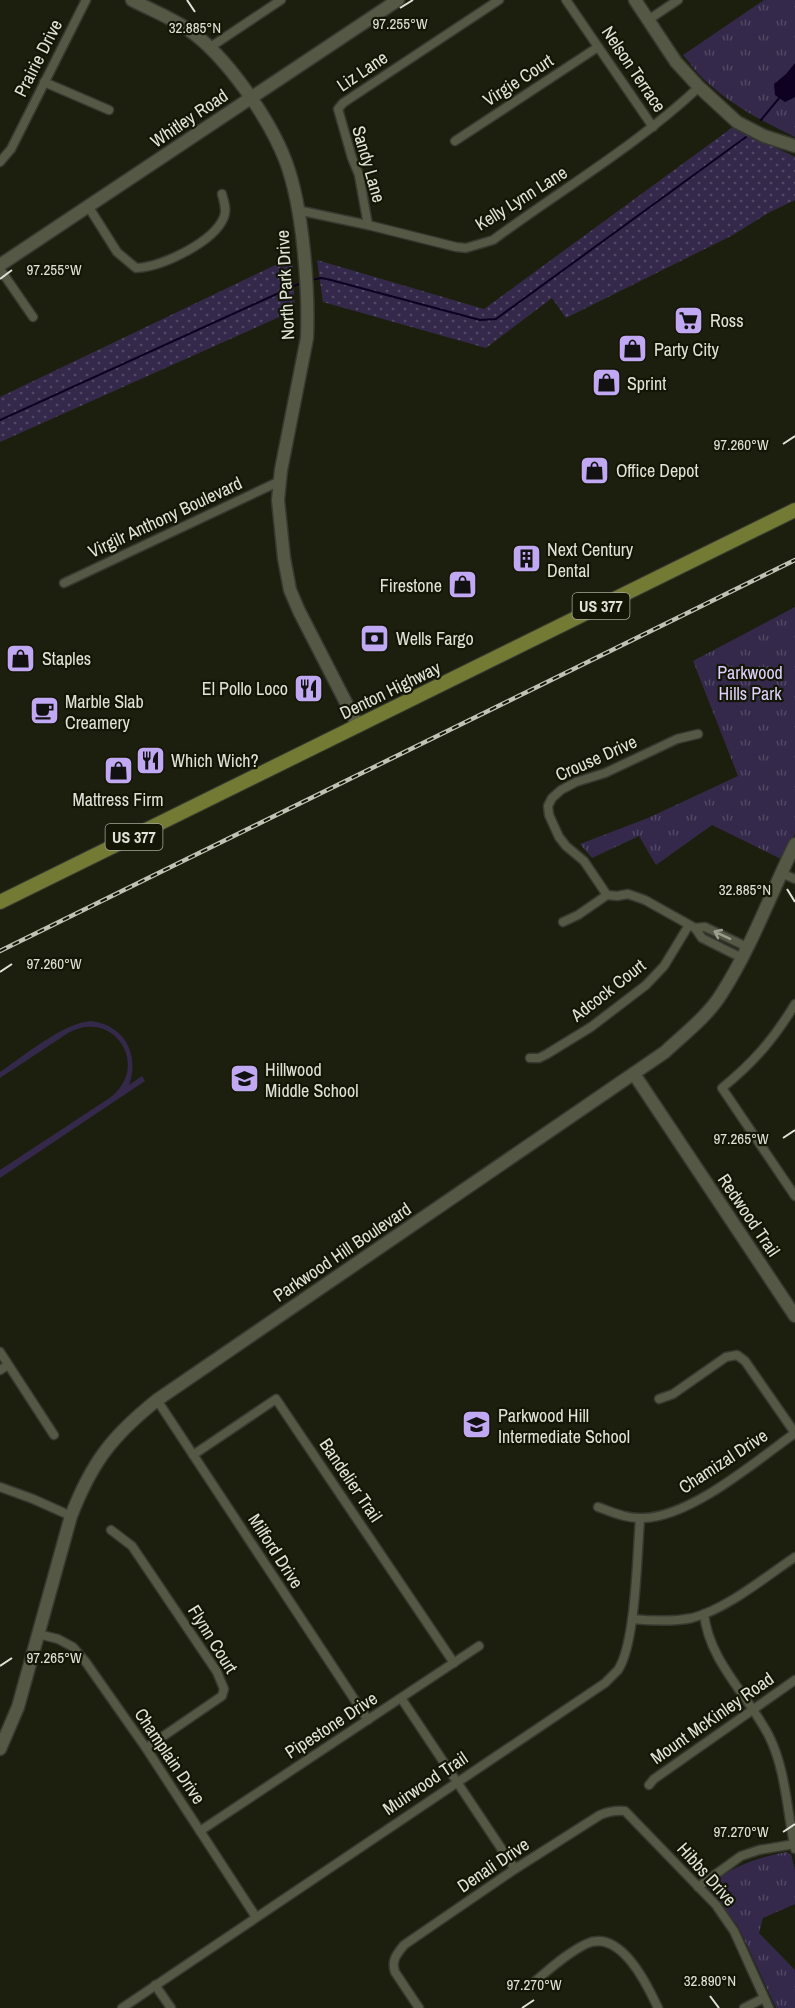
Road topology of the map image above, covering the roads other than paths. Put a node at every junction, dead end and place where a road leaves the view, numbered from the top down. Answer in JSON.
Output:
{"nodes":[{"id":1,"x":86,"y":0,"type":"edge"},
{"id":2,"x":132,"y":0,"type":"edge"},
{"id":3,"x":281,"y":0,"type":"edge"},
{"id":4,"x":398,"y":0,"type":"edge"},
{"id":5,"x":499,"y":0,"type":"edge"},
{"id":6,"x":566,"y":0,"type":"edge"},
{"id":7,"x":635,"y":0,"type":"edge"},
{"id":8,"x":678,"y":0,"type":"edge"},
{"id":9,"x":648,"y":20,"type":"junction"},
{"id":10,"x":598,"y":47,"type":"junction"},
{"id":11,"x":209,"y":48,"type":"junction"},
{"id":12,"x":44,"y":82,"type":"junction"},
{"id":13,"x":699,"y":87,"type":"junction"},
{"id":14,"x":250,"y":99,"type":"junction"},
{"id":15,"x":109,"y":110,"type":"dead end"},
{"id":16,"x":337,"y":112,"type":"joint"},
{"id":17,"x":653,"y":127,"type":"junction"},
{"id":18,"x":455,"y":141,"type":"dead end"},
{"id":19,"x":795,"y":146,"type":"edge"},
{"id":20,"x":0,"y":162,"type":"edge"},
{"id":21,"x":222,"y":194,"type":"dead end"},
{"id":22,"x":88,"y":206,"type":"junction"},
{"id":23,"x":297,"y":210,"type":"junction"},
{"id":24,"x":368,"y":225,"type":"junction"},
{"id":25,"x":0,"y":267,"type":"edge"},
{"id":26,"x":33,"y":317,"type":"dead end"},
{"id":27,"x":280,"y":482,"type":"junction"},
{"id":28,"x":795,"y":510,"type":"edge"},
{"id":29,"x":64,"y":583,"type":"dead end"},
{"id":30,"x":358,"y":726,"type":"junction"},
{"id":31,"x":698,"y":734,"type":"dead end"},
{"id":32,"x":795,"y":844,"type":"edge"},
{"id":33,"x":781,"y":873,"type":"junction"},
{"id":34,"x":795,"y":879,"type":"edge"},
{"id":35,"x":607,"y":895,"type":"junction"},
{"id":36,"x":0,"y":902,"type":"edge"},
{"id":37,"x":563,"y":922,"type":"dead end"},
{"id":38,"x":692,"y":927,"type":"junction"},
{"id":39,"x":744,"y":952,"type":"junction"},
{"id":40,"x":795,"y":1004,"type":"edge"},
{"id":41,"x":530,"y":1058,"type":"dead end"},
{"id":42,"x":634,"y":1074,"type":"junction"},
{"id":43,"x":795,"y":1196,"type":"edge"},
{"id":44,"x":795,"y":1315,"type":"edge"},
{"id":45,"x":0,"y":1353,"type":"edge"},
{"id":46,"x":4,"y":1367,"type":"edge"},
{"id":47,"x":659,"y":1399,"type":"dead end"},
{"id":48,"x":157,"y":1400,"type":"junction"},
{"id":49,"x":795,"y":1433,"type":"edge"},
{"id":50,"x":54,"y":1436,"type":"dead end"},
{"id":51,"x":193,"y":1455,"type":"junction"},
{"id":52,"x":0,"y":1487,"type":"edge"},
{"id":53,"x":598,"y":1506,"type":"dead end"},
{"id":54,"x":71,"y":1516,"type":"junction"},
{"id":55,"x":640,"y":1519,"type":"junction"},
{"id":56,"x":111,"y":1530,"type":"dead end"},
{"id":57,"x":795,"y":1557,"type":"edge"},
{"id":58,"x":704,"y":1614,"type":"junction"},
{"id":59,"x":632,"y":1619,"type":"junction"},
{"id":60,"x":38,"y":1634,"type":"junction"},
{"id":61,"x":479,"y":1646,"type":"dead end"},
{"id":62,"x":454,"y":1663,"type":"junction"},
{"id":63,"x":795,"y":1680,"type":"edge"},
{"id":64,"x":401,"y":1698,"type":"junction"},
{"id":65,"x":753,"y":1710,"type":"junction"},
{"id":66,"x":368,"y":1720,"type":"junction"},
{"id":67,"x":146,"y":1748,"type":"junction"},
{"id":68,"x":0,"y":1749,"type":"edge"},
{"id":69,"x":457,"y":1782,"type":"junction"},
{"id":70,"x":649,"y":1785,"type":"dead end"},
{"id":71,"x":617,"y":1810,"type":"joint"},
{"id":72,"x":200,"y":1831,"type":"junction"},
{"id":73,"x":795,"y":1846,"type":"edge"},
{"id":74,"x":515,"y":1869,"type":"junction"},
{"id":75,"x":698,"y":1887,"type":"junction"},
{"id":76,"x":256,"y":1917,"type":"junction"},
{"id":77,"x":534,"y":1982,"type":"dead end"},
{"id":78,"x":155,"y":1985,"type":"junction"},
{"id":79,"x":764,"y":1998,"type":"junction"},
{"id":80,"x":122,"y":2008,"type":"edge"},
{"id":81,"x":171,"y":2008,"type":"edge"},
{"id":82,"x":419,"y":2008,"type":"edge"},
{"id":83,"x":658,"y":2008,"type":"edge"},
{"id":84,"x":744,"y":2008,"type":"edge"},
{"id":85,"x":769,"y":2008,"type":"edge"}],
"edges":[{"from":1,"to":12,"type":"street","name":"Prairie Drive"},
{"from":2,"to":11,"type":"street","name":"North Park Drive"},
{"from":3,"to":11,"type":"street"},
{"from":4,"to":14,"type":"street","name":"Whitley Road"},
{"from":5,"to":16,"type":"street","name":"Liz Lane"},
{"from":6,"to":10,"type":"street","name":"Nelson Terrace"},
{"from":7,"to":9,"type":"street"},
{"from":8,"to":9,"type":"street"},
{"from":9,"to":13,"type":"street"},
{"from":10,"to":17,"type":"street","name":"Nelson Terrace"},
{"from":10,"to":18,"type":"street","name":"Virgie Court"},
{"from":11,"to":14,"type":"street","name":"North Park Drive"},
{"from":12,"to":15,"type":"street"},
{"from":12,"to":20,"type":"street","name":"Prairie Drive"},
{"from":13,"to":17,"type":"street","name":"Kelly Lynn Lane"},
{"from":13,"to":19,"type":"street"},
{"from":14,"to":22,"type":"street","name":"Whitley Road"},
{"from":14,"to":23,"type":"street","name":"North Park Drive"},
{"from":16,"to":24,"type":"street","name":"Sandy Lane"},
{"from":17,"to":24,"type":"street","name":"Kelly Lynn Lane"},
{"from":21,"to":22,"type":"street"},
{"from":22,"to":25,"type":"street","name":"Whitley Road"},
{"from":23,"to":24,"type":"street","name":"Kelly Lynn Lane"},
{"from":23,"to":27,"type":"street","name":"North Park Drive"},
{"from":25,"to":26,"type":"street"},
{"from":27,"to":29,"type":"street","name":"Virgilr Anthony Boulevard"},
{"from":27,"to":30,"type":"street","name":"North Park Drive"},
{"from":28,"to":30,"type":"main road","name":"Denton Highway","number":"US 377"},
{"from":30,"to":36,"type":"main road","name":"Denton Highway","number":"US 377"},
{"from":31,"to":35,"type":"street","name":"Crouse Drive"},
{"from":32,"to":33,"type":"street","name":"Parkwood Hill Boulevard"},
{"from":33,"to":34,"type":"street"},
{"from":33,"to":39,"type":"street","name":"Parkwood Hill Boulevard"},
{"from":35,"to":37,"type":"street"},
{"from":35,"to":38,"type":"street"},
{"from":38,"to":39,"type":"street"},
{"from":38,"to":41,"type":"street","name":"Adcock Court"},
{"from":39,"to":42,"type":"street","name":"Parkwood Hill Boulevard"},
{"from":40,"to":43,"type":"street"},
{"from":42,"to":44,"type":"street","name":"Redwood Trail"},
{"from":42,"to":48,"type":"street","name":"Parkwood Hill Boulevard"},
{"from":45,"to":46,"type":"street"},
{"from":46,"to":50,"type":"street"},
{"from":47,"to":49,"type":"street"},
{"from":48,"to":51,"type":"street","name":"Milford Drive"},
{"from":48,"to":54,"type":"street","name":"Parkwood Hill Boulevard"},
{"from":49,"to":55,"type":"street","name":"Chamizal Drive"},
{"from":51,"to":62,"type":"street","name":"Bandelier Trail"},
{"from":51,"to":66,"type":"street","name":"Milford Drive"},
{"from":52,"to":54,"type":"street"},
{"from":53,"to":55,"type":"street","name":"Chamizal Drive"},
{"from":54,"to":60,"type":"street","name":"Parkwood Hill Boulevard"},
{"from":55,"to":59,"type":"street","name":"Muirwood Trail"},
{"from":56,"to":67,"type":"street","name":"Flynn Court"},
{"from":57,"to":58,"type":"street"},
{"from":58,"to":59,"type":"street"},
{"from":58,"to":65,"type":"street"},
{"from":59,"to":69,"type":"street","name":"Muirwood Trail"},
{"from":60,"to":67,"type":"street","name":"Champlain Drive"},
{"from":60,"to":68,"type":"street","name":"Parkwood Hill Boulevard"},
{"from":61,"to":62,"type":"street","name":"Pipestone Drive"},
{"from":62,"to":64,"type":"street","name":"Pipestone Drive"},
{"from":63,"to":65,"type":"street","name":"Mount McKinley Road"},
{"from":64,"to":66,"type":"street","name":"Pipestone Drive"},
{"from":64,"to":69,"type":"street"},
{"from":65,"to":70,"type":"street","name":"Mount McKinley Road"},
{"from":65,"to":73,"type":"street"},
{"from":66,"to":72,"type":"street","name":"Pipestone Drive"},
{"from":67,"to":72,"type":"street","name":"Champlain Drive"},
{"from":69,"to":74,"type":"street"},
{"from":69,"to":76,"type":"street","name":"Muirwood Trail"},
{"from":71,"to":74,"type":"street","name":"Denali Drive"},
{"from":71,"to":75,"type":"street","name":"Hibbs Drive"},
{"from":72,"to":76,"type":"street","name":"Champlain Drive"},
{"from":73,"to":75,"type":"street"},
{"from":74,"to":82,"type":"street","name":"Denali Drive"},
{"from":75,"to":79,"type":"street","name":"Hibbs Drive"},
{"from":76,"to":78,"type":"street","name":"Muirwood Trail"},
{"from":77,"to":83,"type":"street"},
{"from":78,"to":80,"type":"street","name":"Muirwood Trail"},
{"from":78,"to":81,"type":"street"},
{"from":79,"to":84,"type":"street"},
{"from":79,"to":85,"type":"street","name":"Hibbs Drive"}]}
